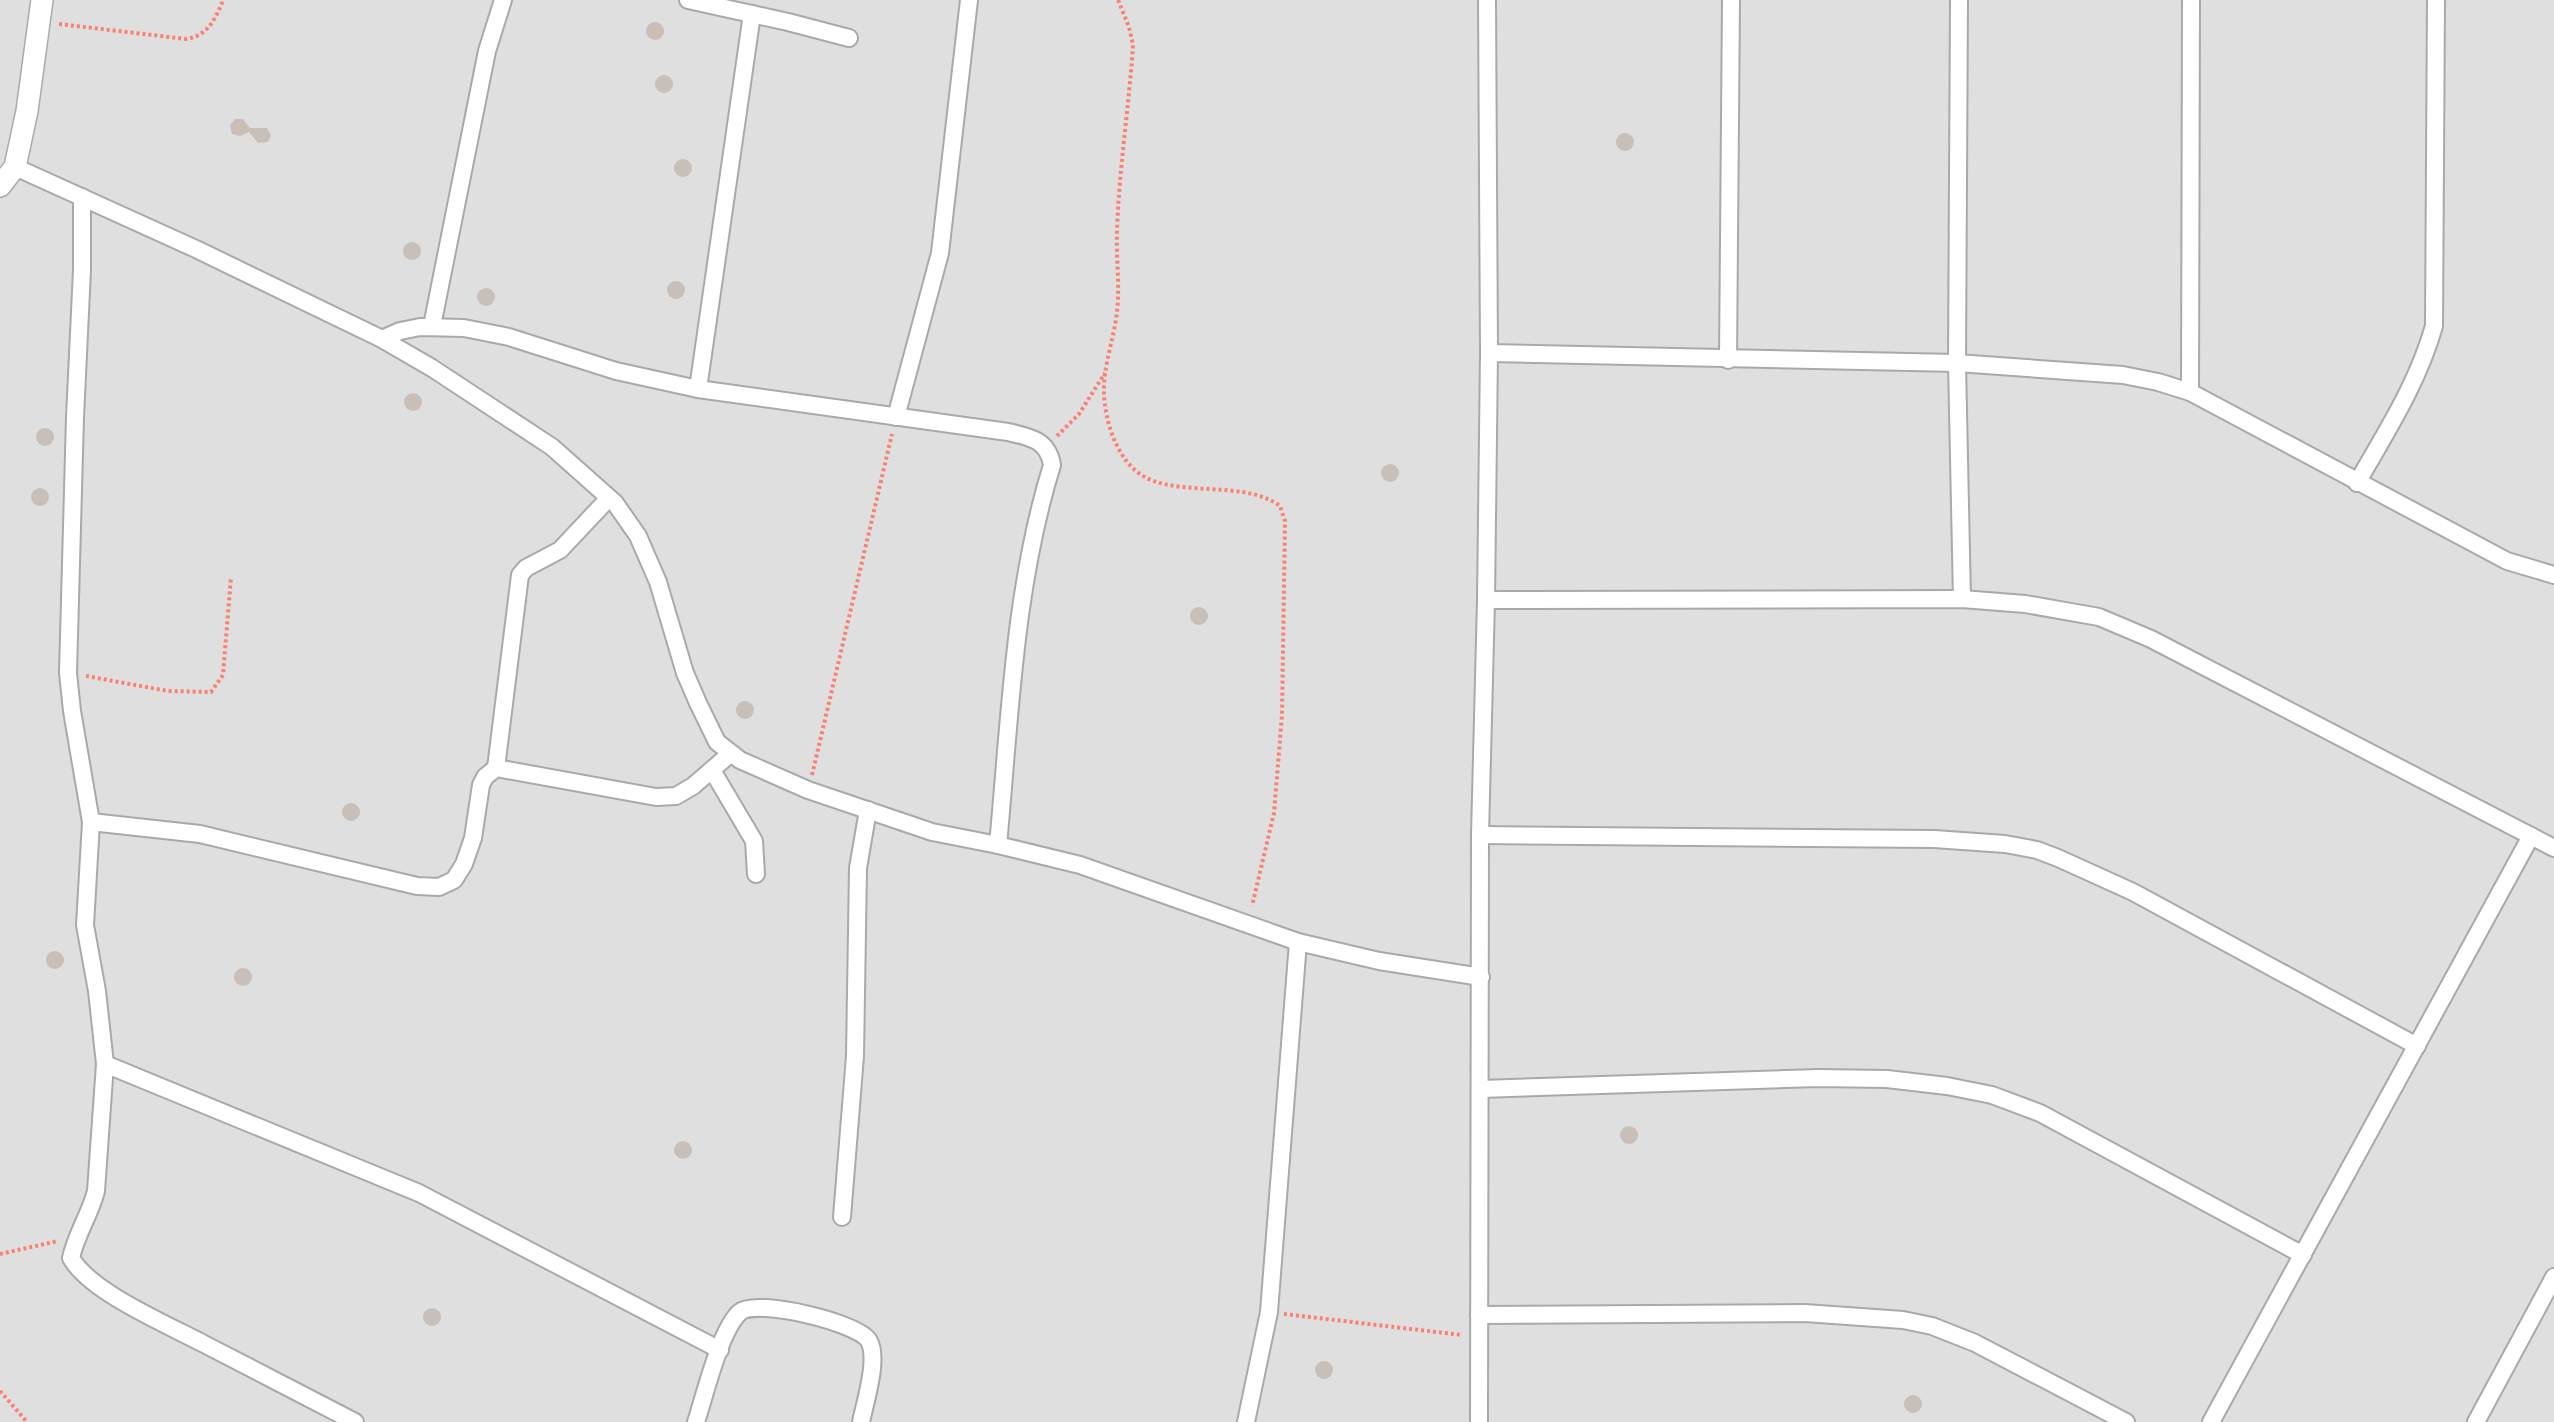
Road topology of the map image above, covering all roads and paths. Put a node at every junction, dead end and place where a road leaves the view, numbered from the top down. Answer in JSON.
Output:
{"nodes":[{"id":1,"x":42,"y":0,"type":"edge"},
{"id":2,"x":223,"y":0,"type":"edge"},
{"id":3,"x":503,"y":0,"type":"edge"},
{"id":4,"x":688,"y":0,"type":"edge"},
{"id":5,"x":969,"y":0,"type":"edge"},
{"id":6,"x":1118,"y":0,"type":"edge"},
{"id":7,"x":1487,"y":0,"type":"edge"},
{"id":8,"x":1731,"y":0,"type":"edge"},
{"id":9,"x":1959,"y":0,"type":"edge"},
{"id":10,"x":2191,"y":0,"type":"edge"},
{"id":11,"x":2436,"y":0,"type":"edge"},
{"id":12,"x":752,"y":14,"type":"junction"},
{"id":13,"x":40,"y":22,"type":"junction"},
{"id":14,"x":849,"y":38,"type":"dead end"},
{"id":15,"x":15,"y":167,"type":"junction"},
{"id":16,"x":0,"y":186,"type":"edge"},
{"id":17,"x":82,"y":197,"type":"junction"},
{"id":18,"x":432,"y":326,"type":"junction"},
{"id":19,"x":382,"y":339,"type":"junction"},
{"id":20,"x":1489,"y":353,"type":"junction"},
{"id":21,"x":1728,"y":360,"type":"junction"},
{"id":22,"x":1957,"y":363,"type":"junction"},
{"id":23,"x":1105,"y":372,"type":"junction"},
{"id":24,"x":698,"y":389,"type":"junction"},
{"id":25,"x":2190,"y":392,"type":"junction"},
{"id":26,"x":896,"y":417,"type":"junction"},
{"id":27,"x":1046,"y":447,"type":"junction"},
{"id":28,"x":2357,"y":483,"type":"junction"},
{"id":29,"x":609,"y":498,"type":"junction"},
{"id":30,"x":2554,"y":575,"type":"edge"},
{"id":31,"x":231,"y":577,"type":"dead end"},
{"id":32,"x":1962,"y":599,"type":"junction"},
{"id":33,"x":1486,"y":600,"type":"junction"},
{"id":34,"x":68,"y":673,"type":"junction"},
{"id":35,"x":730,"y":754,"type":"junction"},
{"id":36,"x":496,"y":768,"type":"junction"},
{"id":37,"x":712,"y":770,"type":"junction"},
{"id":38,"x":808,"y":790,"type":"junction"},
{"id":39,"x":868,"y":810,"type":"junction"},
{"id":40,"x":91,"y":822,"type":"junction"},
{"id":41,"x":1480,"y":835,"type":"junction"},
{"id":42,"x":2531,"y":836,"type":"junction"},
{"id":43,"x":998,"y":844,"type":"junction"},
{"id":44,"x":2554,"y":848,"type":"edge"},
{"id":45,"x":756,"y":874,"type":"dead end"},
{"id":46,"x":1247,"y":924,"type":"junction"},
{"id":47,"x":1299,"y":942,"type":"junction"},
{"id":48,"x":1481,"y":977,"type":"junction"},
{"id":49,"x":2417,"y":1046,"type":"junction"},
{"id":50,"x":105,"y":1064,"type":"junction"},
{"id":51,"x":1480,"y":1089,"type":"junction"},
{"id":52,"x":842,"y":1217,"type":"dead end"},
{"id":53,"x":75,"y":1237,"type":"junction"},
{"id":54,"x":0,"y":1254,"type":"edge"},
{"id":55,"x":2302,"y":1255,"type":"junction"},
{"id":56,"x":2554,"y":1277,"type":"edge"},
{"id":57,"x":1269,"y":1312,"type":"junction"},
{"id":58,"x":1479,"y":1315,"type":"junction"},
{"id":59,"x":1479,"y":1337,"type":"junction"},
{"id":60,"x":720,"y":1350,"type":"junction"},
{"id":61,"x":0,"y":1391,"type":"edge"},
{"id":62,"x":27,"y":1422,"type":"edge"},
{"id":63,"x":355,"y":1422,"type":"edge"},
{"id":64,"x":696,"y":1422,"type":"edge"},
{"id":65,"x":861,"y":1422,"type":"edge"},
{"id":66,"x":1246,"y":1422,"type":"edge"},
{"id":67,"x":1479,"y":1422,"type":"edge"},
{"id":68,"x":2126,"y":1422,"type":"edge"},
{"id":69,"x":2211,"y":1422,"type":"edge"},
{"id":70,"x":2476,"y":1422,"type":"edge"}],
"edges":[{"from":1,"to":13,"type":"street"},
{"from":2,"to":13,"type":"path"},
{"from":3,"to":18,"type":"street"},
{"from":4,"to":12,"type":"street"},
{"from":5,"to":26,"type":"street"},
{"from":6,"to":23,"type":"path"},
{"from":7,"to":20,"type":"street"},
{"from":8,"to":21,"type":"street"},
{"from":9,"to":22,"type":"street"},
{"from":10,"to":25,"type":"street"},
{"from":11,"to":28,"type":"street"},
{"from":12,"to":14,"type":"street"},
{"from":12,"to":24,"type":"street"},
{"from":13,"to":15,"type":"street"},
{"from":15,"to":16,"type":"street"},
{"from":15,"to":17,"type":"street"},
{"from":17,"to":19,"type":"street"},
{"from":17,"to":34,"type":"street"},
{"from":18,"to":19,"type":"street"},
{"from":18,"to":24,"type":"street"},
{"from":19,"to":29,"type":"street"},
{"from":20,"to":21,"type":"street"},
{"from":20,"to":33,"type":"street"},
{"from":21,"to":22,"type":"street"},
{"from":22,"to":25,"type":"street"},
{"from":22,"to":32,"type":"street"},
{"from":23,"to":27,"type":"path"},
{"from":23,"to":46,"type":"path"},
{"from":24,"to":26,"type":"street"},
{"from":25,"to":28,"type":"street"},
{"from":26,"to":27,"type":"street"},
{"from":26,"to":38,"type":"path"},
{"from":27,"to":43,"type":"street"},
{"from":28,"to":30,"type":"street"},
{"from":29,"to":35,"type":"street"},
{"from":29,"to":36,"type":"street"},
{"from":31,"to":34,"type":"path"},
{"from":32,"to":33,"type":"street"},
{"from":32,"to":42,"type":"street"},
{"from":33,"to":41,"type":"street"},
{"from":34,"to":40,"type":"street"},
{"from":35,"to":37,"type":"street"},
{"from":35,"to":38,"type":"street"},
{"from":36,"to":37,"type":"street"},
{"from":36,"to":40,"type":"street"},
{"from":37,"to":45,"type":"street"},
{"from":38,"to":39,"type":"street"},
{"from":39,"to":43,"type":"street"},
{"from":39,"to":52,"type":"street"},
{"from":40,"to":50,"type":"street"},
{"from":41,"to":48,"type":"street"},
{"from":41,"to":49,"type":"street"},
{"from":42,"to":44,"type":"street"},
{"from":42,"to":49,"type":"street"},
{"from":43,"to":46,"type":"street"},
{"from":46,"to":47,"type":"street"},
{"from":47,"to":48,"type":"street"},
{"from":47,"to":57,"type":"street"},
{"from":48,"to":51,"type":"street"},
{"from":49,"to":55,"type":"street"},
{"from":50,"to":53,"type":"street"},
{"from":50,"to":60,"type":"street"},
{"from":51,"to":55,"type":"street"},
{"from":51,"to":58,"type":"street"},
{"from":53,"to":54,"type":"path"},
{"from":53,"to":63,"type":"street"},
{"from":55,"to":69,"type":"street"},
{"from":56,"to":70,"type":"street"},
{"from":57,"to":59,"type":"path"},
{"from":57,"to":66,"type":"street"},
{"from":58,"to":59,"type":"street"},
{"from":58,"to":68,"type":"street"},
{"from":59,"to":67,"type":"street"},
{"from":60,"to":64,"type":"street"},
{"from":60,"to":65,"type":"street"},
{"from":61,"to":62,"type":"path"}]}
